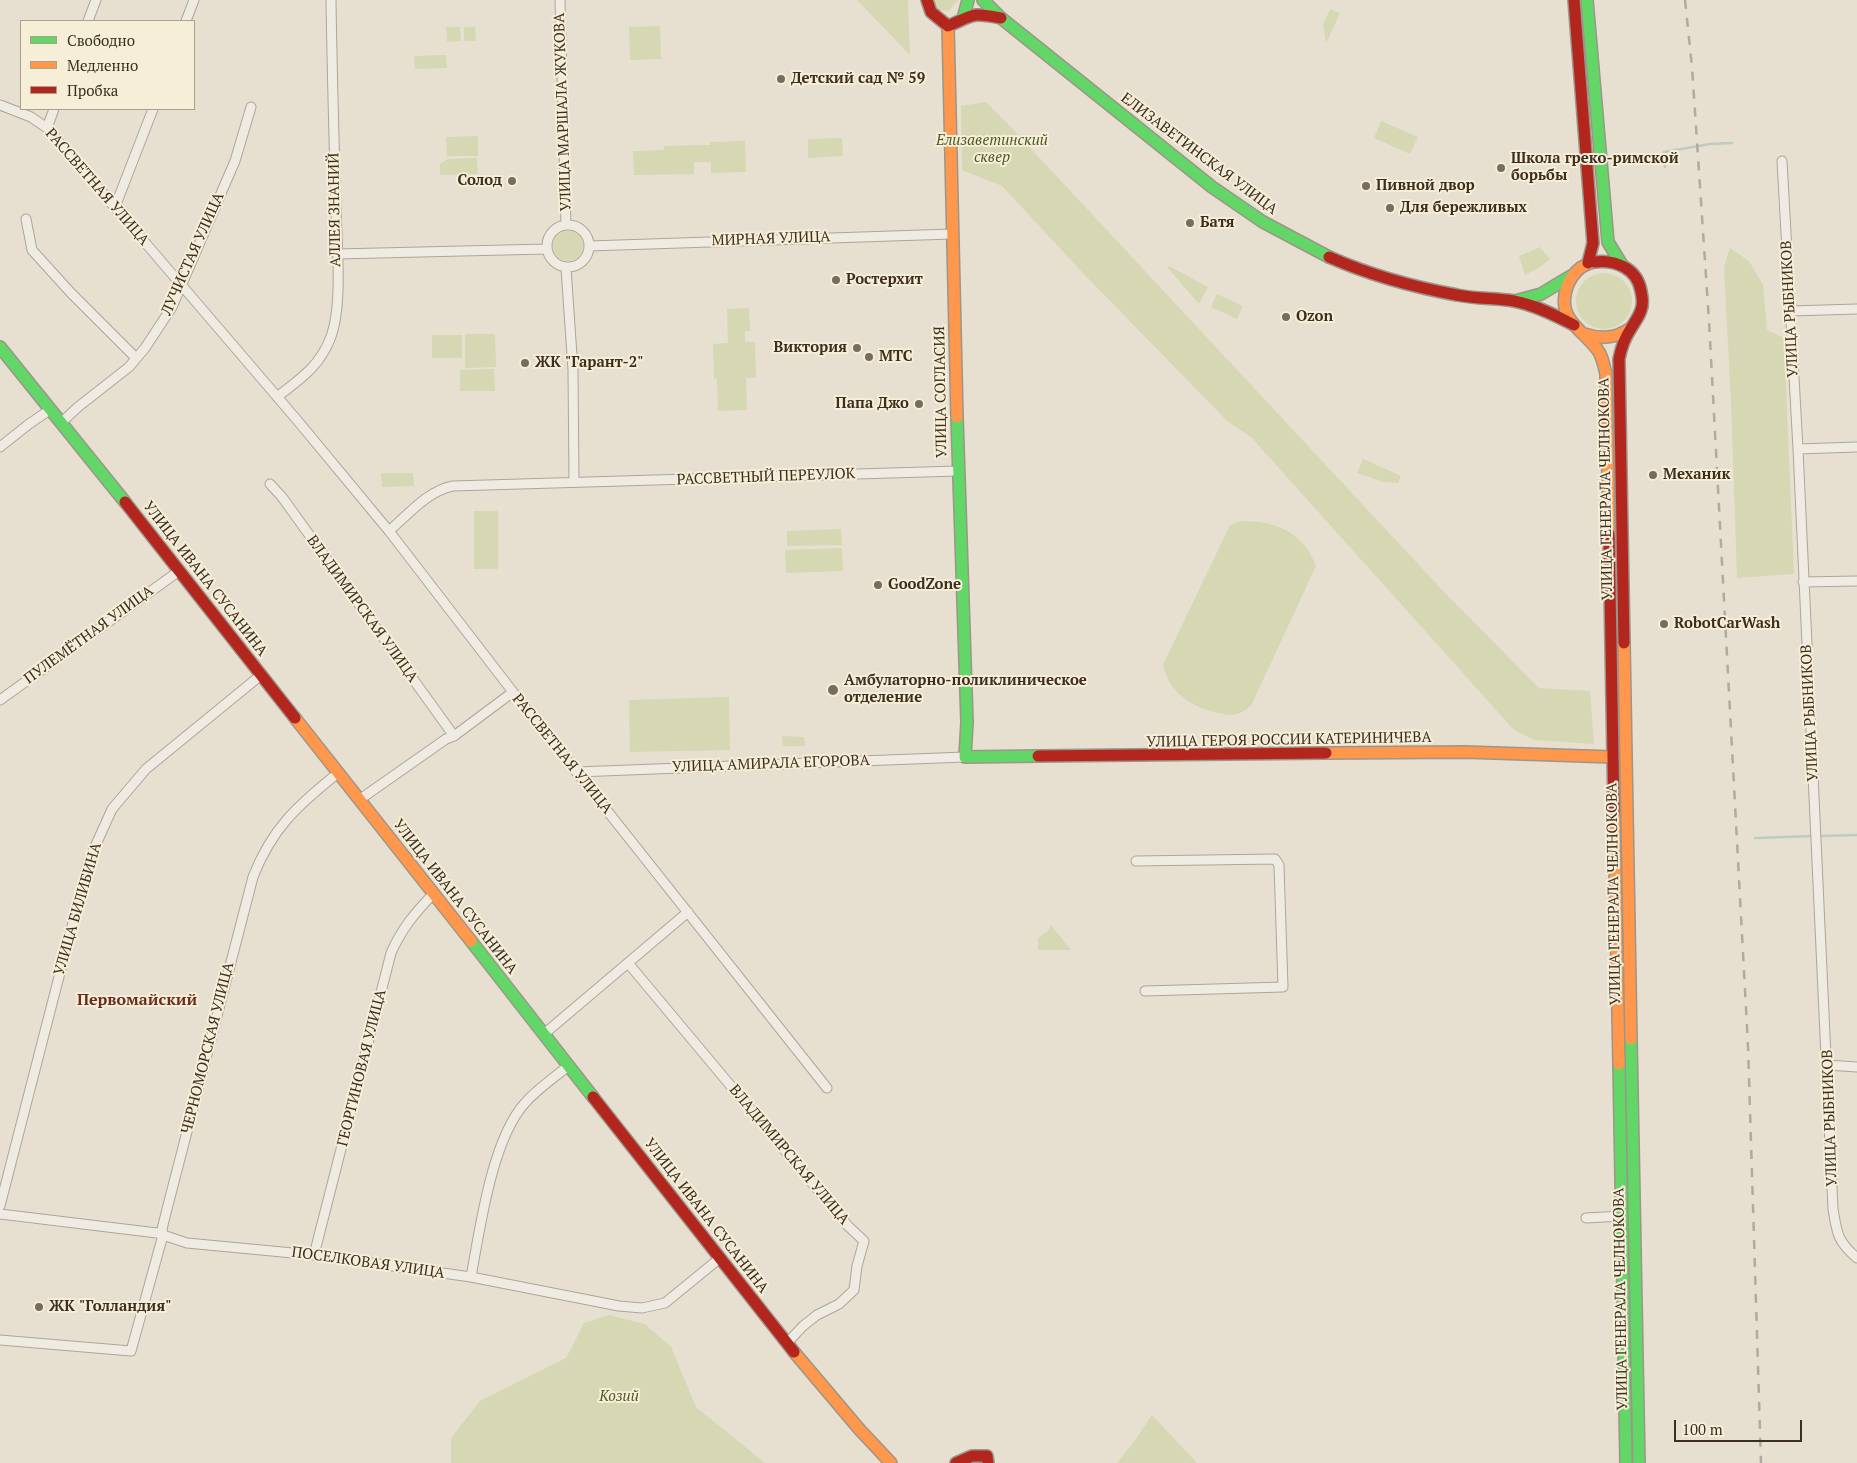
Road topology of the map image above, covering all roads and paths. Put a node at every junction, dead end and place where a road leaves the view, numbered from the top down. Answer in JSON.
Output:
{"nodes":[{"id":1,"x":96,"y":0,"type":"edge"},
{"id":2,"x":194,"y":0,"type":"edge"},
{"id":3,"x":331,"y":0,"type":"edge"},
{"id":4,"x":560,"y":0,"type":"edge"},
{"id":5,"x":927,"y":0,"type":"edge"},
{"id":6,"x":968,"y":0,"type":"edge"},
{"id":7,"x":983,"y":0,"type":"edge"},
{"id":8,"x":1574,"y":0,"type":"edge"},
{"id":9,"x":1587,"y":0,"type":"edge"},
{"id":10,"x":1001,"y":18,"type":"junction"},
{"id":11,"x":963,"y":19,"type":"junction"},
{"id":12,"x":88,"y":20,"type":"edge"},
{"id":13,"x":186,"y":20,"type":"edge"},
{"id":14,"x":948,"y":26,"type":"junction"},
{"id":15,"x":0,"y":105,"type":"edge"},
{"id":16,"x":251,"y":107,"type":"dead end"},
{"id":17,"x":54,"y":110,"type":"edge"},
{"id":18,"x":153,"y":110,"type":"edge"},
{"id":19,"x":47,"y":128,"type":"junction"},
{"id":20,"x":1782,"y":161,"type":"dead end"},
{"id":21,"x":115,"y":207,"type":"junction"},
{"id":22,"x":26,"y":219,"type":"dead end"},
{"id":23,"x":566,"y":225,"type":"junction"},
{"id":24,"x":952,"y":234,"type":"junction"},
{"id":25,"x":589,"y":246,"type":"junction"},
{"id":26,"x":546,"y":249,"type":"junction"},
{"id":27,"x":337,"y":254,"type":"junction"},
{"id":28,"x":1588,"y":263,"type":"junction"},
{"id":29,"x":1622,"y":265,"type":"junction"},
{"id":30,"x":566,"y":268,"type":"junction"},
{"id":31,"x":1572,"y":276,"type":"junction"},
{"id":32,"x":182,"y":285,"type":"junction"},
{"id":33,"x":1515,"y":301,"type":"junction"},
{"id":34,"x":1857,"y":310,"type":"edge"},
{"id":35,"x":1790,"y":311,"type":"junction"},
{"id":36,"x":1574,"y":326,"type":"junction"},
{"id":37,"x":1632,"y":327,"type":"junction"},
{"id":38,"x":1585,"y":334,"type":"junction"},
{"id":39,"x":0,"y":347,"type":"edge"},
{"id":40,"x":136,"y":358,"type":"junction"},
{"id":41,"x":277,"y":397,"type":"junction"},
{"id":42,"x":51,"y":409,"type":"junction"},
{"id":43,"x":62,"y":422,"type":"junction"},
{"id":44,"x":1857,"y":446,"type":"edge"},
{"id":45,"x":0,"y":447,"type":"edge"},
{"id":46,"x":1798,"y":449,"type":"junction"},
{"id":47,"x":958,"y":471,"type":"junction"},
{"id":48,"x":574,"y":482,"type":"junction"},
{"id":49,"x":270,"y":484,"type":"dead end"},
{"id":50,"x":389,"y":531,"type":"junction"},
{"id":51,"x":179,"y":571,"type":"junction"},
{"id":52,"x":1857,"y":581,"type":"edge"},
{"id":53,"x":1803,"y":582,"type":"junction"},
{"id":54,"x":261,"y":675,"type":"junction"},
{"id":55,"x":513,"y":692,"type":"junction"},
{"id":56,"x":0,"y":700,"type":"edge"},
{"id":57,"x":454,"y":736,"type":"junction"},
{"id":58,"x":965,"y":757,"type":"junction"},
{"id":59,"x":1614,"y":757,"type":"junction"},
{"id":60,"x":576,"y":772,"type":"junction"},
{"id":61,"x":338,"y":773,"type":"junction"},
{"id":62,"x":359,"y":800,"type":"junction"},
{"id":63,"x":1136,"y":861,"type":"dead end"},
{"id":64,"x":433,"y":894,"type":"junction"},
{"id":65,"x":688,"y":912,"type":"junction"},
{"id":66,"x":628,"y":962,"type":"junction"},
{"id":67,"x":1145,"y":991,"type":"dead end"},
{"id":68,"x":544,"y":1034,"type":"junction"},
{"id":69,"x":1827,"y":1064,"type":"junction"},
{"id":70,"x":568,"y":1066,"type":"junction"},
{"id":71,"x":1857,"y":1067,"type":"edge"},
{"id":72,"x":828,"y":1088,"type":"dead end"},
{"id":73,"x":0,"y":1206,"type":"edge"},
{"id":74,"x":0,"y":1214,"type":"edge"},
{"id":75,"x":1622,"y":1216,"type":"junction"},
{"id":76,"x":1586,"y":1218,"type":"dead end"},
{"id":77,"x":163,"y":1235,"type":"junction"},
{"id":78,"x":314,"y":1255,"type":"junction"},
{"id":79,"x":720,"y":1258,"type":"junction"},
{"id":80,"x":1857,"y":1258,"type":"edge"},
{"id":81,"x":470,"y":1277,"type":"junction"},
{"id":82,"x":0,"y":1340,"type":"edge"},
{"id":83,"x":787,"y":1343,"type":"junction"},
{"id":84,"x":988,"y":1459,"type":"edge"},
{"id":85,"x":891,"y":1463,"type":"edge"},
{"id":86,"x":956,"y":1463,"type":"edge"},
{"id":87,"x":1626,"y":1463,"type":"edge"},
{"id":88,"x":1639,"y":1463,"type":"edge"}],
"edges":[{"from":1,"to":12,"type":"street"},
{"from":2,"to":13,"type":"street"},
{"from":3,"to":27,"type":"street","name":"АЛЛЕЯ ЗНАНИЙ"},
{"from":4,"to":23,"type":"street","name":"УЛИЦА МАРШАЛА ЖУКОВА"},
{"from":5,"to":14,"type":"main road"},
{"from":6,"to":11,"type":"main road"},
{"from":7,"to":10,"type":"main road","name":"ЕЛИЗАВЕТИНСКАЯ УЛИЦА"},
{"from":8,"to":28,"type":"main road"},
{"from":9,"to":29,"type":"main road","name":"УЛИЦА ГЕНЕРАЛА ЧЕЛНОКОВА"},
{"from":10,"to":11,"type":"main road"},
{"from":10,"to":33,"type":"main road","name":"ЕЛИЗАВЕТИНСКАЯ УЛИЦА"},
{"from":11,"to":14,"type":"main road"},
{"from":14,"to":24,"type":"main road","name":"УЛИЦА СОГЛАСИЯ"},
{"from":15,"to":19,"type":"street","name":"РАССВЕТНАЯ УЛИЦА"},
{"from":16,"to":32,"type":"street","name":"ЛУЧИСТАЯ УЛИЦА"},
{"from":17,"to":19,"type":"street"},
{"from":18,"to":21,"type":"street"},
{"from":19,"to":21,"type":"street","name":"РАССВЕТНАЯ УЛИЦА"},
{"from":20,"to":35,"type":"street","name":"УЛИЦА РЫБНИКОВ"},
{"from":21,"to":32,"type":"street","name":"РАССВЕТНАЯ УЛИЦА"},
{"from":22,"to":40,"type":"street"},
{"from":23,"to":25,"type":"street"},
{"from":23,"to":26,"type":"street"},
{"from":24,"to":25,"type":"street","name":"МИРНАЯ УЛИЦА"},
{"from":24,"to":47,"type":"main road","name":"УЛИЦА СОГЛАСИЯ"},
{"from":25,"to":30,"type":"street"},
{"from":26,"to":27,"type":"street"},
{"from":26,"to":30,"type":"street"},
{"from":27,"to":41,"type":"street","name":"АЛЛЕЯ ЗНАНИЙ"},
{"from":28,"to":29,"type":"main road"},
{"from":28,"to":31,"type":"main road"},
{"from":29,"to":37,"type":"main road","name":"УЛИЦА ГЕНЕРАЛА ЧЕЛНОКОВА"},
{"from":30,"to":48,"type":"street"},
{"from":31,"to":33,"type":"main road","name":"ЕЛИЗАВЕТИНСКАЯ УЛИЦА"},
{"from":31,"to":36,"type":"main road"},
{"from":32,"to":40,"type":"street","name":"ЛУЧИСТАЯ УЛИЦА"},
{"from":32,"to":41,"type":"street","name":"РАССВЕТНАЯ УЛИЦА"},
{"from":33,"to":36,"type":"main road","name":"ЕЛИЗАВЕТИНСКАЯ УЛИЦА"},
{"from":34,"to":35,"type":"street"},
{"from":35,"to":46,"type":"street","name":"УЛИЦА РЫБНИКОВ"},
{"from":36,"to":38,"type":"main road","name":"УЛИЦА ГЕНЕРАЛА ЧЕЛНОКОВА"},
{"from":37,"to":38,"type":"main road","name":"УЛИЦА ГЕНЕРАЛА ЧЕЛНОКОВА"},
{"from":37,"to":88,"type":"main road","name":"УЛИЦА ГЕНЕРАЛА ЧЕЛНОКОВА"},
{"from":38,"to":59,"type":"main road","name":"УЛИЦА ГЕНЕРАЛА ЧЕЛНОКОВА"},
{"from":39,"to":42,"type":"main road","name":"УЛИЦА ИВАНА СУСАНИНА"},
{"from":40,"to":43,"type":"street","name":"ЛУЧИСТАЯ УЛИЦА"},
{"from":41,"to":50,"type":"street","name":"РАССВЕТНАЯ УЛИЦА"},
{"from":42,"to":43,"type":"main road","name":"УЛИЦА ИВАНА СУСАНИНА"},
{"from":42,"to":45,"type":"street"},
{"from":43,"to":51,"type":"main road","name":"УЛИЦА ИВАНА СУСАНИНА"},
{"from":44,"to":46,"type":"street"},
{"from":46,"to":53,"type":"street","name":"УЛИЦА РЫБНИКОВ"},
{"from":47,"to":48,"type":"street","name":"РАССВЕТНЫЙ ПЕРЕУЛОК"},
{"from":47,"to":58,"type":"main road","name":"УЛИЦА СОГЛАСИЯ"},
{"from":48,"to":50,"type":"street","name":"РАССВЕТНЫЙ ПЕРЕУЛОК"},
{"from":49,"to":57,"type":"street","name":"ВЛАДИМИРСКАЯ УЛИЦА"},
{"from":50,"to":55,"type":"street","name":"РАССВЕТНАЯ УЛИЦА"},
{"from":51,"to":54,"type":"main road","name":"УЛИЦА ИВАНА СУСАНИНА"},
{"from":51,"to":56,"type":"street","name":"ПУЛЕМЁТНАЯ УЛИЦА"},
{"from":52,"to":53,"type":"street"},
{"from":53,"to":69,"type":"street","name":"УЛИЦА РЫБНИКОВ"},
{"from":54,"to":61,"type":"main road","name":"УЛИЦА ИВАНА СУСАНИНА"},
{"from":54,"to":73,"type":"street","name":"УЛИЦА БИЛИБИНА"},
{"from":55,"to":57,"type":"street"},
{"from":55,"to":60,"type":"street","name":"РАССВЕТНАЯ УЛИЦА"},
{"from":57,"to":62,"type":"street"},
{"from":58,"to":59,"type":"main road","name":"УЛИЦА ГЕРОЯ РОССИИ КАТЕРИНИЧЕВА"},
{"from":58,"to":60,"type":"street","name":"УЛИЦА АМИРАЛА ЕГОРОВА"},
{"from":59,"to":75,"type":"main road","name":"УЛИЦА ГЕНЕРАЛА ЧЕЛНОКОВА"},
{"from":60,"to":65,"type":"street","name":"РАССВЕТНАЯ УЛИЦА"},
{"from":61,"to":62,"type":"main road","name":"УЛИЦА ИВАНА СУСАНИНА"},
{"from":61,"to":77,"type":"street","name":"ЧЕРНОМОРСКАЯ УЛИЦА"},
{"from":62,"to":64,"type":"main road","name":"УЛИЦА ИВАНА СУСАНИНА"},
{"from":63,"to":67,"type":"street"},
{"from":64,"to":68,"type":"main road","name":"УЛИЦА ИВАНА СУСАНИНА"},
{"from":64,"to":78,"type":"street","name":"ГЕОРГИНОВАЯ УЛИЦА"},
{"from":65,"to":66,"type":"street"},
{"from":65,"to":72,"type":"street","name":"РАССВЕТНАЯ УЛИЦА"},
{"from":66,"to":68,"type":"street"},
{"from":66,"to":83,"type":"street","name":"ВЛАДИМИРСКАЯ УЛИЦА"},
{"from":68,"to":70,"type":"main road","name":"УЛИЦА ИВАНА СУСАНИНА"},
{"from":69,"to":71,"type":"street"},
{"from":69,"to":80,"type":"street","name":"УЛИЦА РЫБНИКОВ"},
{"from":70,"to":79,"type":"main road","name":"УЛИЦА ИВАНА СУСАНИНА"},
{"from":70,"to":81,"type":"street"},
{"from":74,"to":77,"type":"street","name":"ПОСЕЛКОВАЯ УЛИЦА"},
{"from":75,"to":76,"type":"street"},
{"from":75,"to":87,"type":"main road","name":"УЛИЦА ГЕНЕРАЛА ЧЕЛНОКОВА"},
{"from":77,"to":78,"type":"street","name":"ПОСЕЛКОВАЯ УЛИЦА"},
{"from":77,"to":82,"type":"street","name":"ЧЕРНОМОРСКАЯ УЛИЦА"},
{"from":78,"to":81,"type":"street","name":"ПОСЕЛКОВАЯ УЛИЦА"},
{"from":79,"to":81,"type":"street","name":"ПОСЕЛКОВАЯ УЛИЦА"},
{"from":79,"to":83,"type":"main road","name":"УЛИЦА ИВАНА СУСАНИНА"},
{"from":83,"to":85,"type":"main road","name":"УЛИЦА ИВАНА СУСАНИНА"},
{"from":84,"to":86,"type":"main road"}]}
